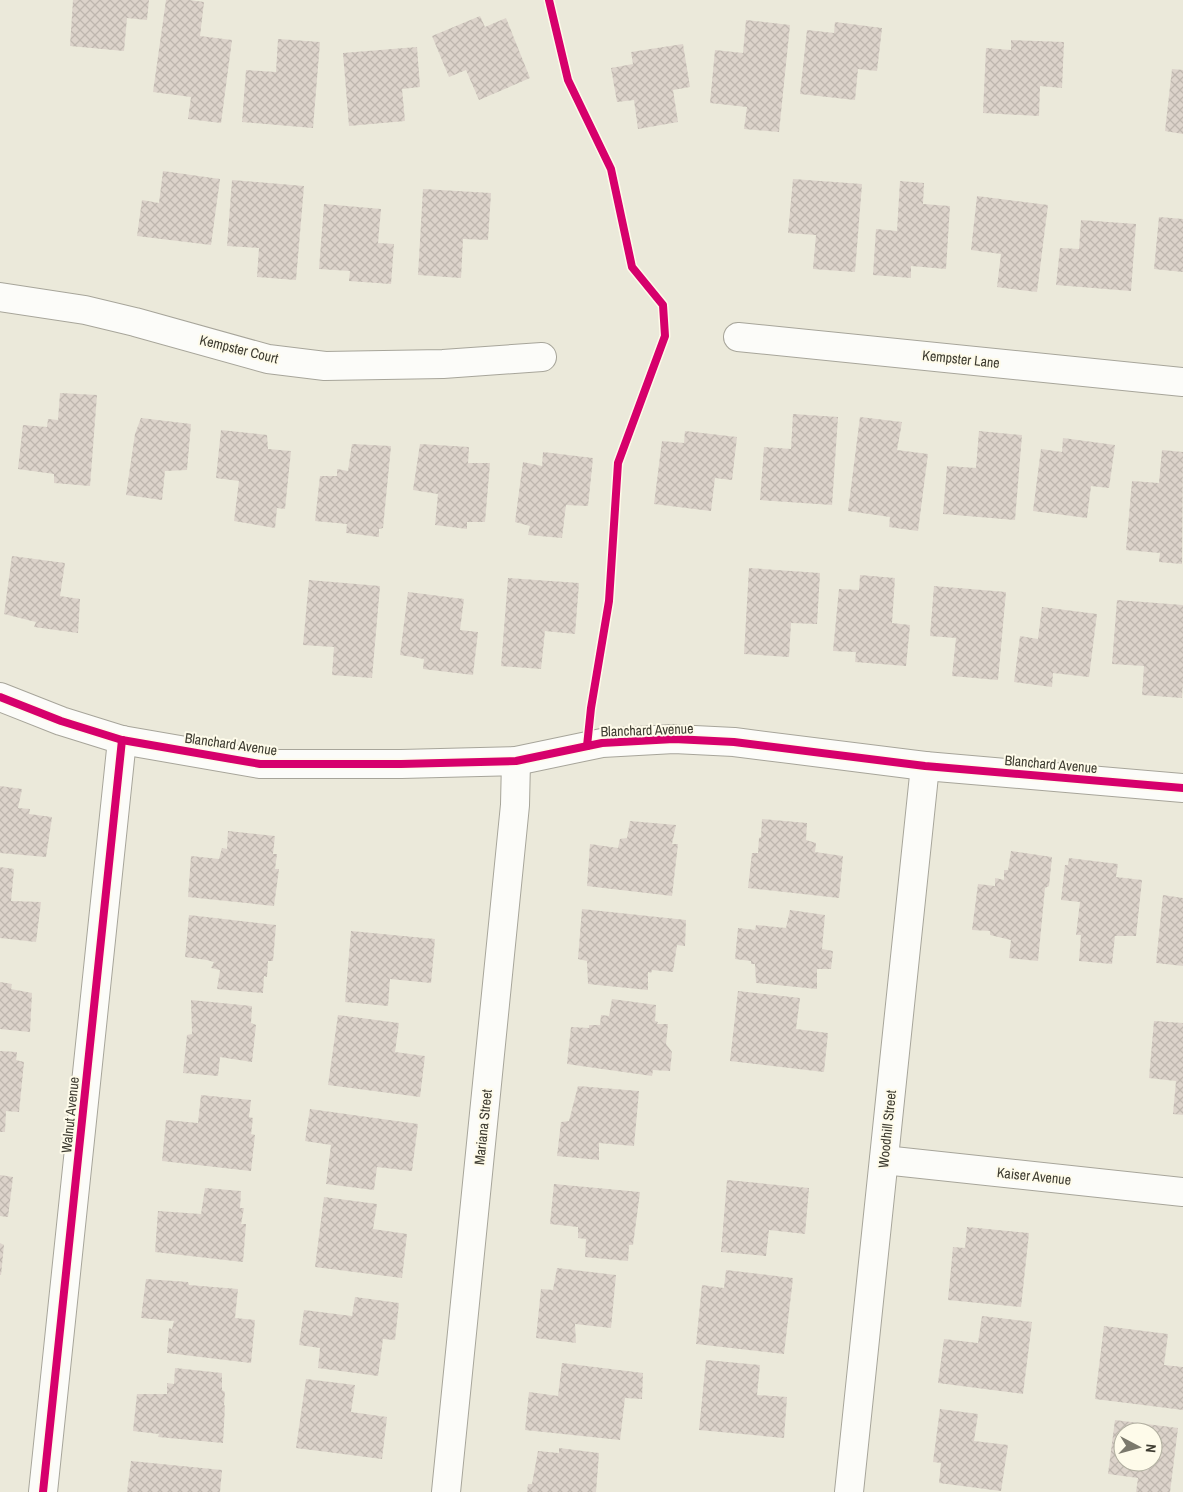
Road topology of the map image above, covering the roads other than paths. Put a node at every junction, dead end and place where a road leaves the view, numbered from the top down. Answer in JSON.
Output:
{"nodes":[{"id":1,"x":0,"y":297,"type":"edge"},
{"id":2,"x":738,"y":337,"type":"dead end"},
{"id":3,"x":542,"y":357,"type":"dead end"},
{"id":4,"x":1183,"y":382,"type":"edge"},
{"id":5,"x":0,"y":696,"type":"edge"},
{"id":6,"x":122,"y":740,"type":"junction"},
{"id":7,"x":516,"y":761,"type":"junction"},
{"id":8,"x":925,"y":766,"type":"junction"},
{"id":9,"x":1183,"y":788,"type":"edge"},
{"id":10,"x":884,"y":1160,"type":"junction"},
{"id":11,"x":1183,"y":1192,"type":"edge"},
{"id":12,"x":43,"y":1492,"type":"edge"},
{"id":13,"x":446,"y":1492,"type":"edge"},
{"id":14,"x":849,"y":1492,"type":"edge"}],
"edges":[{"from":1,"to":3,"type":"street","name":"Kempster Court"},
{"from":2,"to":4,"type":"street","name":"Kempster Lane"},
{"from":5,"to":6,"type":"street","name":"Blanchard Avenue"},
{"from":6,"to":7,"type":"street","name":"Blanchard Avenue"},
{"from":6,"to":12,"type":"street","name":"Walnut Avenue"},
{"from":7,"to":8,"type":"street","name":"Blanchard Avenue"},
{"from":7,"to":13,"type":"street","name":"Mariana Street"},
{"from":8,"to":9,"type":"street","name":"Blanchard Avenue"},
{"from":8,"to":10,"type":"street","name":"Woodhill Street"},
{"from":10,"to":11,"type":"street","name":"Kaiser Avenue"},
{"from":10,"to":14,"type":"street","name":"Woodhill Street"}]}
